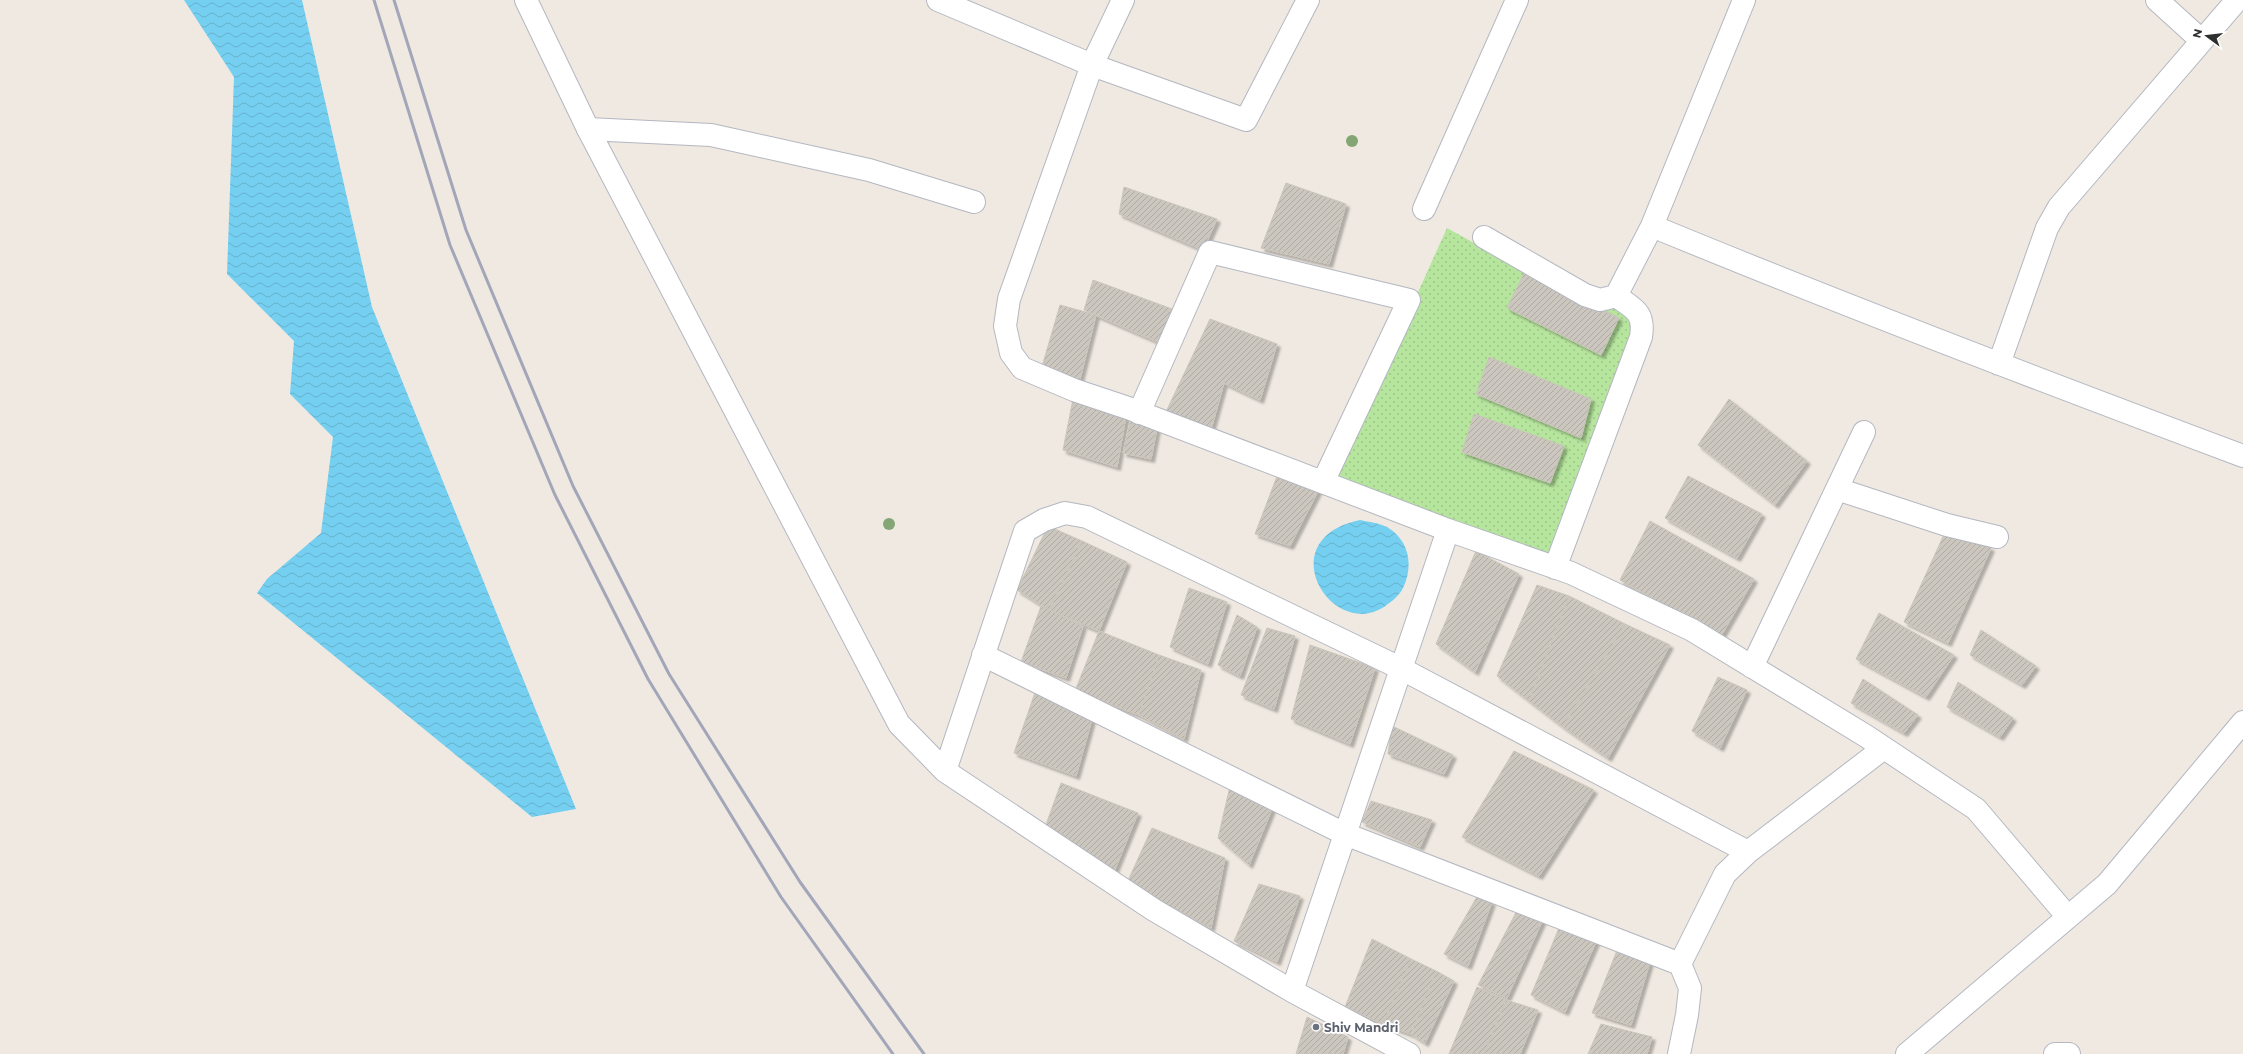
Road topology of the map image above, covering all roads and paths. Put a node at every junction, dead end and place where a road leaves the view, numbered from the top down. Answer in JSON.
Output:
{"nodes":[{"id":1,"x":526,"y":0,"type":"edge"},
{"id":2,"x":938,"y":0,"type":"edge"},
{"id":3,"x":1123,"y":0,"type":"edge"},
{"id":4,"x":1308,"y":0,"type":"edge"},
{"id":5,"x":1517,"y":0,"type":"edge"},
{"id":6,"x":1744,"y":0,"type":"edge"},
{"id":7,"x":2157,"y":0,"type":"edge"},
{"id":8,"x":2237,"y":0,"type":"edge"},
{"id":9,"x":2201,"y":40,"type":"junction"},
{"id":10,"x":1092,"y":65,"type":"junction"},
{"id":11,"x":588,"y":129,"type":"junction"},
{"id":12,"x":974,"y":202,"type":"dead end"},
{"id":13,"x":1424,"y":210,"type":"dead end"},
{"id":14,"x":1652,"y":226,"type":"junction"},
{"id":15,"x":1484,"y":237,"type":"dead end"},
{"id":16,"x":1616,"y":296,"type":"junction"},
{"id":17,"x":1999,"y":364,"type":"junction"},
{"id":18,"x":1139,"y":413,"type":"junction"},
{"id":19,"x":1864,"y":432,"type":"dead end"},
{"id":20,"x":2243,"y":456,"type":"edge"},
{"id":21,"x":1323,"y":482,"type":"junction"},
{"id":22,"x":1837,"y":489,"type":"junction"},
{"id":23,"x":1448,"y":530,"type":"junction"},
{"id":24,"x":1997,"y":537,"type":"dead end"},
{"id":25,"x":1555,"y":568,"type":"junction"},
{"id":26,"x":983,"y":655,"type":"junction"},
{"id":27,"x":1752,"y":666,"type":"junction"},
{"id":28,"x":1400,"y":668,"type":"junction"},
{"id":29,"x":2243,"y":722,"type":"edge"},
{"id":30,"x":1884,"y":748,"type":"junction"},
{"id":31,"x":945,"y":771,"type":"junction"},
{"id":32,"x":1344,"y":834,"type":"junction"},
{"id":33,"x":1748,"y":852,"type":"junction"},
{"id":34,"x":2068,"y":917,"type":"junction"},
{"id":35,"x":1680,"y":964,"type":"junction"},
{"id":36,"x":1292,"y":991,"type":"junction"},
{"id":37,"x":1409,"y":1054,"type":"edge"},
{"id":38,"x":1679,"y":1054,"type":"edge"},
{"id":39,"x":1907,"y":1054,"type":"edge"},
{"id":40,"x":2055,"y":1054,"type":"edge"},
{"id":41,"x":2069,"y":1054,"type":"edge"}],
"edges":[{"from":1,"to":11,"type":"street"},
{"from":2,"to":10,"type":"street"},
{"from":3,"to":10,"type":"street"},
{"from":4,"to":10,"type":"street"},
{"from":5,"to":13,"type":"street"},
{"from":6,"to":14,"type":"street"},
{"from":7,"to":9,"type":"street"},
{"from":8,"to":9,"type":"street"},
{"from":9,"to":17,"type":"street"},
{"from":10,"to":18,"type":"street"},
{"from":11,"to":12,"type":"street"},
{"from":11,"to":31,"type":"street"},
{"from":14,"to":16,"type":"street"},
{"from":14,"to":17,"type":"street"},
{"from":15,"to":16,"type":"street"},
{"from":16,"to":25,"type":"street"},
{"from":17,"to":20,"type":"street"},
{"from":18,"to":21,"type":"street"},
{"from":18,"to":21,"type":"street"},
{"from":19,"to":22,"type":"street"},
{"from":21,"to":23,"type":"street"},
{"from":22,"to":24,"type":"street"},
{"from":22,"to":27,"type":"street"},
{"from":23,"to":25,"type":"street"},
{"from":23,"to":28,"type":"street"},
{"from":25,"to":27,"type":"street"},
{"from":26,"to":28,"type":"street"},
{"from":26,"to":31,"type":"street"},
{"from":26,"to":32,"type":"street"},
{"from":27,"to":30,"type":"street"},
{"from":28,"to":32,"type":"street"},
{"from":28,"to":33,"type":"street"},
{"from":29,"to":34,"type":"street"},
{"from":30,"to":33,"type":"street"},
{"from":30,"to":34,"type":"street"},
{"from":31,"to":36,"type":"street"},
{"from":32,"to":35,"type":"street"},
{"from":32,"to":36,"type":"street"},
{"from":33,"to":35,"type":"street"},
{"from":34,"to":39,"type":"street"},
{"from":35,"to":38,"type":"street"},
{"from":36,"to":37,"type":"street"},
{"from":40,"to":41,"type":"street"}]}
